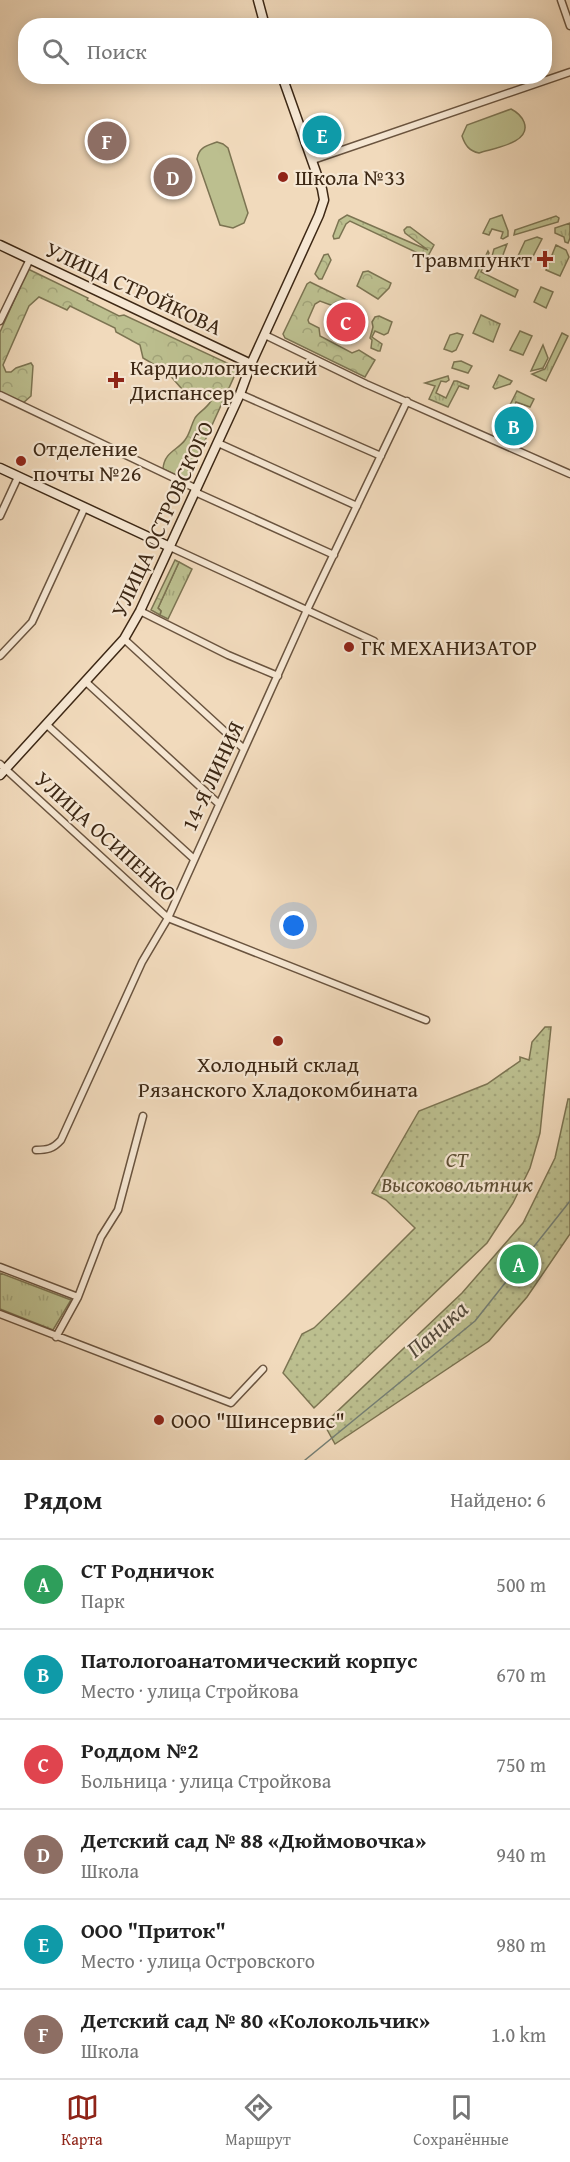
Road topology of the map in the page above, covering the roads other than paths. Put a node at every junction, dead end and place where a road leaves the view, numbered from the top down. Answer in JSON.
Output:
{"nodes":[{"id":1,"x":258,"y":0,"type":"edge"},
{"id":2,"x":561,"y":0,"type":"edge"},
{"id":3,"x":263,"y":18,"type":"edge"},
{"id":4,"x":570,"y":26,"type":"edge"},
{"id":5,"x":570,"y":72,"type":"edge"},
{"id":6,"x":552,"y":78,"type":"edge"},
{"id":7,"x":285,"y":84,"type":"edge"},
{"id":8,"x":535,"y":84,"type":"edge"},
{"id":9,"x":313,"y":160,"type":"junction"},
{"id":10,"x":0,"y":245,"type":"edge"},
{"id":11,"x":30,"y":259,"type":"junction"},
{"id":12,"x":0,"y":321,"type":"edge"},
{"id":13,"x":266,"y":335,"type":"junction"},
{"id":14,"x":251,"y":364,"type":"junction"},
{"id":15,"x":240,"y":394,"type":"junction"},
{"id":16,"x":0,"y":395,"type":"edge"},
{"id":17,"x":406,"y":401,"type":"junction"},
{"id":18,"x":218,"y":443,"type":"junction"},
{"id":19,"x":381,"y":456,"type":"junction"},
{"id":20,"x":0,"y":468,"type":"edge"},
{"id":21,"x":570,"y":474,"type":"edge"},
{"id":22,"x":18,"y":477,"type":"junction"},
{"id":23,"x":196,"y":490,"type":"junction"},
{"id":24,"x":357,"y":506,"type":"junction"},
{"id":25,"x":85,"y":507,"type":"junction"},
{"id":26,"x":0,"y":516,"type":"edge"},
{"id":27,"x":170,"y":547,"type":"junction"},
{"id":28,"x":334,"y":555,"type":"junction"},
{"id":29,"x":307,"y":610,"type":"junction"},
{"id":30,"x":140,"y":611,"type":"junction"},
{"id":31,"x":124,"y":639,"type":"junction"},
{"id":32,"x":374,"y":641,"type":"dead end"},
{"id":33,"x":0,"y":656,"type":"edge"},
{"id":34,"x":278,"y":676,"type":"junction"},
{"id":35,"x":86,"y":682,"type":"junction"},
{"id":36,"x":47,"y":724,"type":"junction"},
{"id":37,"x":244,"y":749,"type":"junction"},
{"id":38,"x":2,"y":769,"type":"edge"},
{"id":39,"x":219,"y":804,"type":"junction"},
{"id":40,"x":194,"y":859,"type":"junction"},
{"id":41,"x":168,"y":918,"type":"junction"},
{"id":42,"x":426,"y":1020,"type":"dead end"},
{"id":43,"x":143,"y":1116,"type":"dead end"},
{"id":44,"x":36,"y":1150,"type":"dead end"},
{"id":45,"x":0,"y":1267,"type":"edge"},
{"id":46,"x":78,"y":1297,"type":"junction"},
{"id":47,"x":0,"y":1314,"type":"edge"},
{"id":48,"x":56,"y":1336,"type":"junction"},
{"id":49,"x":263,"y":1369,"type":"dead end"}],
"edges":[{"from":1,"to":3,"type":"street"},
{"from":2,"to":4,"type":"street"},
{"from":5,"to":6,"type":"street"},
{"from":7,"to":9,"type":"street","name":"УЛИЦА ОСТРОВСКОГО"},
{"from":8,"to":9,"type":"street"},
{"from":9,"to":13,"type":"street","name":"УЛИЦА ОСТРОВСКОГО"},
{"from":10,"to":11,"type":"street","name":"УЛИЦА СТРОЙКОВА"},
{"from":11,"to":12,"type":"street"},
{"from":11,"to":14,"type":"street","name":"УЛИЦА СТРОЙКОВА"},
{"from":13,"to":14,"type":"street","name":"УЛИЦА ОСТРОВСКОГО"},
{"from":13,"to":17,"type":"street"},
{"from":14,"to":15,"type":"street","name":"УЛИЦА ОСТРОВСКОГО"},
{"from":15,"to":18,"type":"street","name":"УЛИЦА ОСТРОВСКОГО"},
{"from":15,"to":19,"type":"street"},
{"from":16,"to":23,"type":"street"},
{"from":17,"to":19,"type":"street","name":"14-Я ЛИНИЯ"},
{"from":17,"to":21,"type":"street"},
{"from":18,"to":23,"type":"street","name":"УЛИЦА ОСТРОВСКОГО"},
{"from":18,"to":24,"type":"street"},
{"from":19,"to":24,"type":"street","name":"14-Я ЛИНИЯ"},
{"from":20,"to":22,"type":"street"},
{"from":22,"to":25,"type":"street"},
{"from":22,"to":26,"type":"street"},
{"from":23,"to":27,"type":"street","name":"УЛИЦА ОСТРОВСКОГО"},
{"from":23,"to":28,"type":"street"},
{"from":24,"to":28,"type":"street","name":"14-Я ЛИНИЯ"},
{"from":25,"to":27,"type":"street"},
{"from":25,"to":33,"type":"street"},
{"from":27,"to":29,"type":"street"},
{"from":27,"to":30,"type":"street","name":"УЛИЦА ОСТРОВСКОГО"},
{"from":28,"to":29,"type":"street","name":"14-Я ЛИНИЯ"},
{"from":29,"to":32,"type":"street"},
{"from":29,"to":34,"type":"street","name":"14-Я ЛИНИЯ"},
{"from":30,"to":31,"type":"street","name":"УЛИЦА ОСТРОВСКОГО"},
{"from":30,"to":34,"type":"street"},
{"from":31,"to":35,"type":"street","name":"УЛИЦА ОСТРОВСКОГО"},
{"from":31,"to":37,"type":"street"},
{"from":34,"to":37,"type":"street","name":"14-Я ЛИНИЯ"},
{"from":35,"to":36,"type":"street","name":"УЛИЦА ОСТРОВСКОГО"},
{"from":35,"to":39,"type":"street"},
{"from":36,"to":38,"type":"street","name":"УЛИЦА ОСТРОВСКОГО"},
{"from":36,"to":40,"type":"street"},
{"from":37,"to":39,"type":"street","name":"14-Я ЛИНИЯ"},
{"from":38,"to":41,"type":"street","name":"УЛИЦА ОСИПЕНКО"},
{"from":39,"to":40,"type":"street","name":"14-Я ЛИНИЯ"},
{"from":40,"to":41,"type":"street","name":"14-Я ЛИНИЯ"},
{"from":41,"to":42,"type":"street","name":"УЛИЦА ОСИПЕНКО"},
{"from":41,"to":44,"type":"street","name":"14-Я ЛИНИЯ"},
{"from":43,"to":46,"type":"street"},
{"from":45,"to":46,"type":"street"},
{"from":46,"to":48,"type":"street"},
{"from":47,"to":48,"type":"street"},
{"from":48,"to":49,"type":"street"}]}
